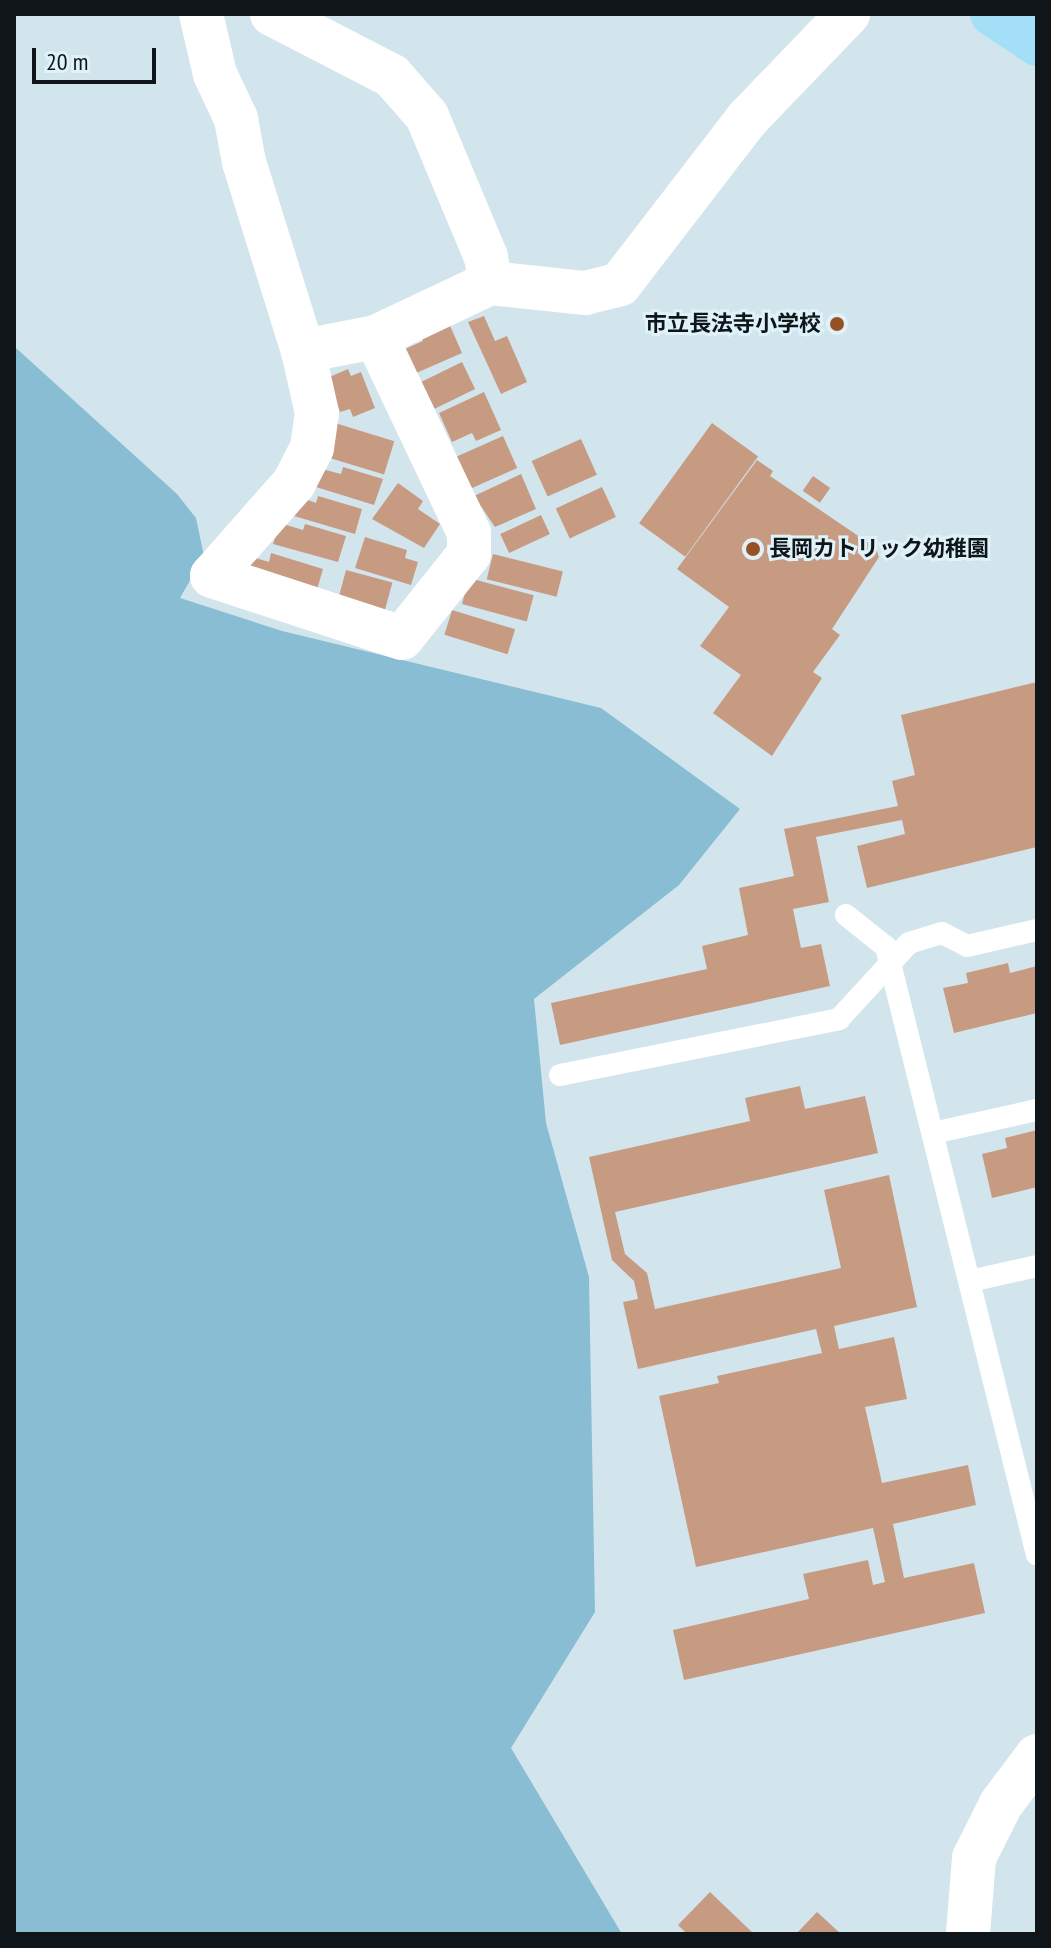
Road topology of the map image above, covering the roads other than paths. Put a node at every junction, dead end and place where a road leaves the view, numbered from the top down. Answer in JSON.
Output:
{"nodes":[{"id":1,"x":201,"y":14,"type":"edge"},
{"id":2,"x":272,"y":14,"type":"edge"},
{"id":3,"x":848,"y":14,"type":"edge"},
{"id":4,"x":992,"y":14,"type":"edge"},
{"id":5,"x":1037,"y":44,"type":"edge"},
{"id":6,"x":490,"y":283,"type":"junction"},
{"id":7,"x":376,"y":337,"type":"junction"},
{"id":8,"x":303,"y":351,"type":"junction"},
{"id":9,"x":846,"y":915,"type":"dead end"},
{"id":10,"x":1037,"y":930,"type":"edge"},
{"id":11,"x":890,"y":963,"type":"junction"},
{"id":12,"x":560,"y":1075,"type":"dead end"},
{"id":13,"x":1037,"y":1110,"type":"edge"},
{"id":14,"x":933,"y":1133,"type":"junction"},
{"id":15,"x":1037,"y":1266,"type":"edge"},
{"id":16,"x":970,"y":1281,"type":"junction"},
{"id":17,"x":1037,"y":1555,"type":"edge"},
{"id":18,"x":1037,"y":1756,"type":"edge"},
{"id":19,"x":968,"y":1934,"type":"edge"}],
"edges":[{"from":1,"to":8,"type":"street"},
{"from":2,"to":6,"type":"street"},
{"from":3,"to":6,"type":"street"},
{"from":4,"to":5,"type":"main road"},
{"from":6,"to":7,"type":"street"},
{"from":7,"to":8,"type":"street"},
{"from":7,"to":8,"type":"street"},
{"from":9,"to":11,"type":"lane"},
{"from":10,"to":11,"type":"lane"},
{"from":11,"to":12,"type":"lane"},
{"from":11,"to":14,"type":"lane"},
{"from":13,"to":14,"type":"lane"},
{"from":14,"to":16,"type":"lane"},
{"from":15,"to":16,"type":"lane"},
{"from":16,"to":17,"type":"lane"},
{"from":18,"to":19,"type":"street"}]}
